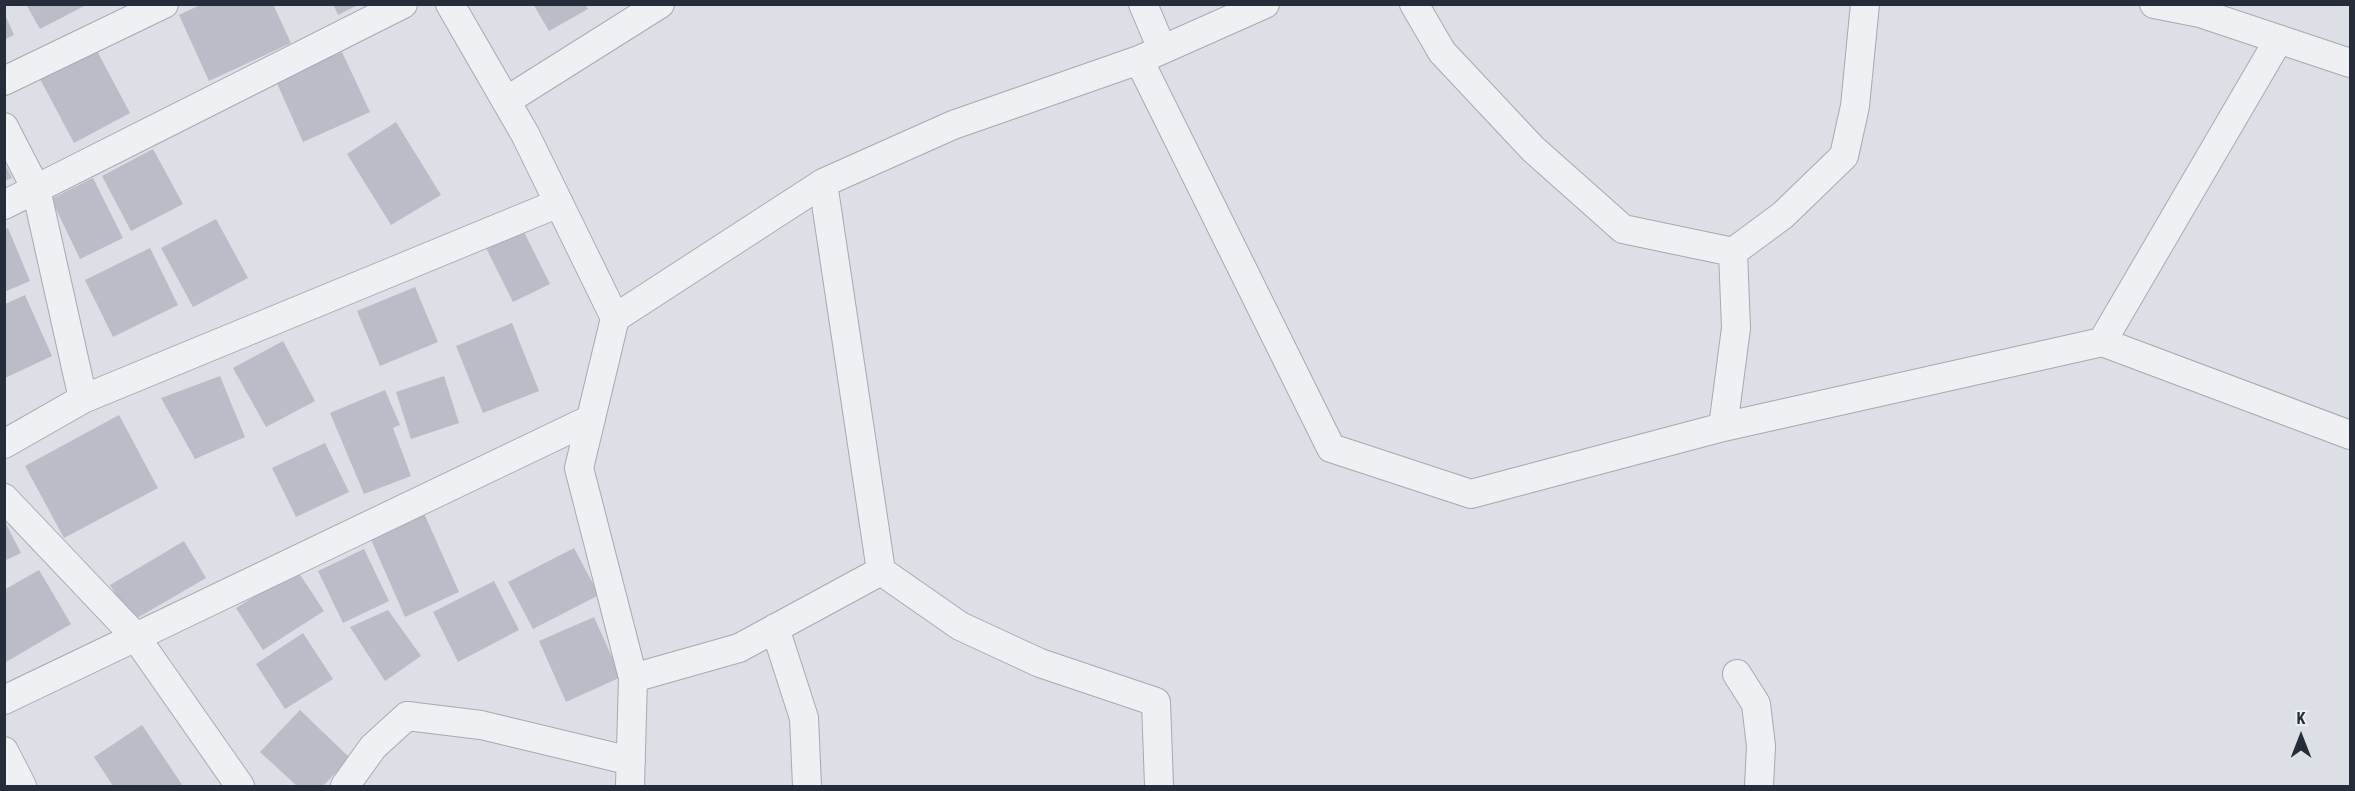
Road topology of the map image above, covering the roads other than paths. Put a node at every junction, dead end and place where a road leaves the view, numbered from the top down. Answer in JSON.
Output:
{"nodes":[{"id":1,"x":164,"y":4,"type":"edge"},
{"id":2,"x":403,"y":4,"type":"edge"},
{"id":3,"x":450,"y":4,"type":"edge"},
{"id":4,"x":660,"y":4,"type":"edge"},
{"id":5,"x":1143,"y":4,"type":"edge"},
{"id":6,"x":1265,"y":4,"type":"edge"},
{"id":7,"x":1414,"y":4,"type":"edge"},
{"id":8,"x":1865,"y":4,"type":"edge"},
{"id":9,"x":2154,"y":4,"type":"edge"},
{"id":10,"x":2279,"y":39,"type":"junction"},
{"id":11,"x":1150,"y":54,"type":"junction"},
{"id":12,"x":2350,"y":63,"type":"edge"},
{"id":13,"x":4,"y":81,"type":"edge"},
{"id":14,"x":506,"y":101,"type":"junction"},
{"id":15,"x":4,"y":127,"type":"edge"},
{"id":16,"x":823,"y":183,"type":"junction"},
{"id":17,"x":36,"y":189,"type":"junction"},
{"id":18,"x":559,"y":203,"type":"junction"},
{"id":19,"x":4,"y":205,"type":"edge"},
{"id":20,"x":1733,"y":252,"type":"junction"},
{"id":21,"x":615,"y":318,"type":"junction"},
{"id":22,"x":2102,"y":342,"type":"junction"},
{"id":23,"x":83,"y":399,"type":"junction"},
{"id":24,"x":591,"y":419,"type":"junction"},
{"id":25,"x":1723,"y":427,"type":"junction"},
{"id":26,"x":2350,"y":435,"type":"edge"},
{"id":27,"x":4,"y":444,"type":"edge"},
{"id":28,"x":4,"y":498,"type":"edge"},
{"id":29,"x":881,"y":571,"type":"junction"},
{"id":30,"x":775,"y":628,"type":"junction"},
{"id":31,"x":135,"y":636,"type":"junction"},
{"id":32,"x":1737,"y":674,"type":"dead end"},
{"id":33,"x":633,"y":678,"type":"junction"},
{"id":34,"x":4,"y":699,"type":"edge"},
{"id":35,"x":4,"y":751,"type":"edge"},
{"id":36,"x":631,"y":774,"type":"edge"},
{"id":37,"x":22,"y":786,"type":"edge"},
{"id":38,"x":240,"y":786,"type":"edge"},
{"id":39,"x":345,"y":786,"type":"edge"},
{"id":40,"x":807,"y":786,"type":"edge"},
{"id":41,"x":1159,"y":786,"type":"edge"},
{"id":42,"x":1759,"y":786,"type":"edge"}],
"edges":[{"from":1,"to":13,"type":"street"},
{"from":2,"to":17,"type":"street"},
{"from":3,"to":14,"type":"street"},
{"from":4,"to":14,"type":"street"},
{"from":5,"to":11,"type":"street"},
{"from":6,"to":11,"type":"street"},
{"from":7,"to":20,"type":"street"},
{"from":8,"to":20,"type":"street"},
{"from":9,"to":10,"type":"street"},
{"from":10,"to":12,"type":"street"},
{"from":10,"to":22,"type":"street"},
{"from":11,"to":16,"type":"street"},
{"from":11,"to":25,"type":"street"},
{"from":14,"to":18,"type":"street"},
{"from":15,"to":17,"type":"street"},
{"from":16,"to":21,"type":"street"},
{"from":16,"to":29,"type":"street"},
{"from":17,"to":19,"type":"street"},
{"from":17,"to":23,"type":"street"},
{"from":18,"to":21,"type":"street"},
{"from":18,"to":23,"type":"street"},
{"from":20,"to":25,"type":"street"},
{"from":21,"to":24,"type":"street"},
{"from":22,"to":25,"type":"street"},
{"from":22,"to":26,"type":"street"},
{"from":23,"to":27,"type":"street"},
{"from":24,"to":31,"type":"street"},
{"from":24,"to":33,"type":"street"},
{"from":28,"to":31,"type":"street"},
{"from":29,"to":30,"type":"street"},
{"from":29,"to":41,"type":"street"},
{"from":30,"to":33,"type":"street"},
{"from":30,"to":40,"type":"street"},
{"from":31,"to":34,"type":"street"},
{"from":31,"to":38,"type":"street"},
{"from":32,"to":42,"type":"street"},
{"from":33,"to":36,"type":"street"},
{"from":35,"to":37,"type":"street"},
{"from":36,"to":39,"type":"street"}]}
